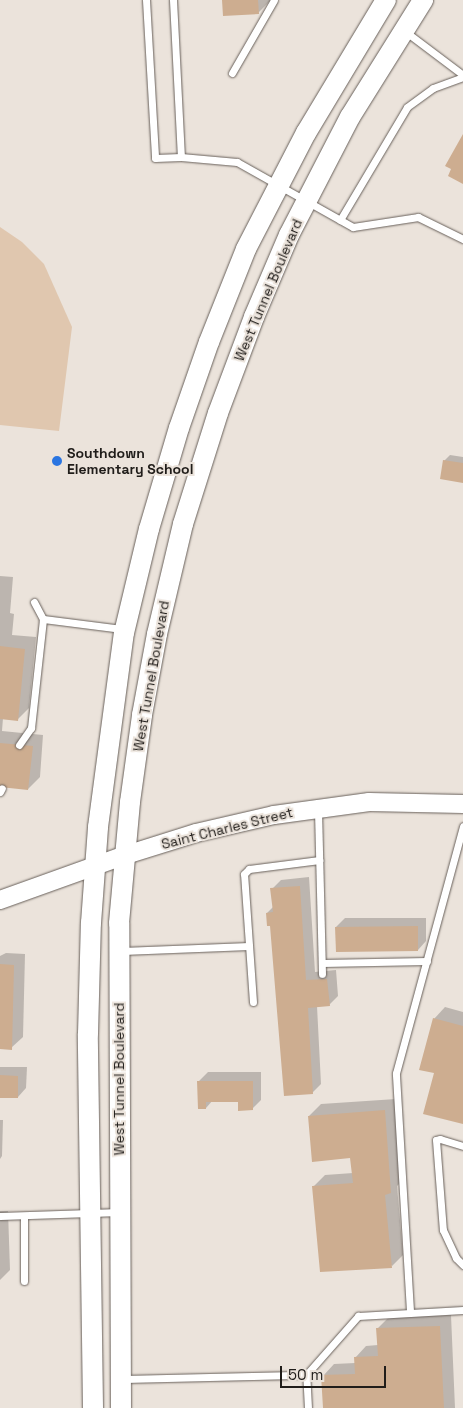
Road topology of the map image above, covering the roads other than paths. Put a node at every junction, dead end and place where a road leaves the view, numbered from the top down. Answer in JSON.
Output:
{"nodes":[{"id":1,"x":146,"y":0,"type":"edge"},
{"id":2,"x":172,"y":0,"type":"edge"},
{"id":3,"x":274,"y":0,"type":"edge"},
{"id":4,"x":423,"y":0,"type":"edge"},
{"id":5,"x":384,"y":1,"type":"edge"},
{"id":6,"x":403,"y":30,"type":"junction"},
{"id":7,"x":232,"y":73,"type":"dead end"},
{"id":8,"x":463,"y":76,"type":"edge"},
{"id":9,"x":181,"y":157,"type":"junction"},
{"id":10,"x":279,"y":186,"type":"junction"},
{"id":11,"x":307,"y":201,"type":"junction"},
{"id":12,"x":340,"y":220,"type":"junction"},
{"id":13,"x":463,"y":239,"type":"edge"},
{"id":14,"x":34,"y":602,"type":"dead end"},
{"id":15,"x":42,"y":619,"type":"junction"},
{"id":16,"x":125,"y":629,"type":"junction"},
{"id":17,"x":19,"y":745,"type":"dead end"},
{"id":18,"x":463,"y":804,"type":"edge"},
{"id":19,"x":318,"y":807,"type":"junction"},
{"id":20,"x":463,"y":826,"type":"edge"},
{"id":21,"x":126,"y":855,"type":"junction"},
{"id":22,"x":319,"y":860,"type":"junction"},
{"id":23,"x":95,"y":865,"type":"junction"},
{"id":24,"x":0,"y":900,"type":"edge"},
{"id":25,"x":249,"y":946,"type":"junction"},
{"id":26,"x":118,"y":951,"type":"junction"},
{"id":27,"x":427,"y":961,"type":"junction"},
{"id":28,"x":322,"y":963,"type":"junction"},
{"id":29,"x":322,"y":974,"type":"dead end"},
{"id":30,"x":253,"y":1002,"type":"dead end"},
{"id":31,"x":463,"y":1146,"type":"edge"},
{"id":32,"x":120,"y":1212,"type":"junction"},
{"id":33,"x":90,"y":1214,"type":"junction"},
{"id":34,"x":0,"y":1216,"type":"edge"},
{"id":35,"x":24,"y":1216,"type":"junction"},
{"id":36,"x":463,"y":1265,"type":"edge"},
{"id":37,"x":24,"y":1281,"type":"dead end"},
{"id":38,"x":463,"y":1310,"type":"edge"},
{"id":39,"x":410,"y":1311,"type":"junction"},
{"id":40,"x":306,"y":1375,"type":"junction"},
{"id":41,"x":121,"y":1379,"type":"junction"},
{"id":42,"x":93,"y":1408,"type":"edge"},
{"id":43,"x":121,"y":1408,"type":"edge"},
{"id":44,"x":308,"y":1408,"type":"edge"}],
"edges":[{"from":1,"to":9,"type":"lane"},
{"from":2,"to":9,"type":"lane"},
{"from":3,"to":7,"type":"lane"},
{"from":4,"to":6,"type":"main road","name":"West Tunnel Boulevard"},
{"from":5,"to":10,"type":"main road"},
{"from":6,"to":8,"type":"lane"},
{"from":6,"to":11,"type":"main road","name":"West Tunnel Boulevard"},
{"from":8,"to":12,"type":"lane"},
{"from":9,"to":10,"type":"lane"},
{"from":10,"to":11,"type":"lane"},
{"from":10,"to":16,"type":"main road"},
{"from":11,"to":12,"type":"lane"},
{"from":11,"to":21,"type":"main road","name":"West Tunnel Boulevard"},
{"from":12,"to":13,"type":"lane"},
{"from":14,"to":15,"type":"lane"},
{"from":15,"to":16,"type":"lane"},
{"from":15,"to":17,"type":"lane"},
{"from":16,"to":23,"type":"main road"},
{"from":18,"to":19,"type":"street","name":"Saint Charles Street"},
{"from":19,"to":21,"type":"street","name":"Saint Charles Street"},
{"from":19,"to":22,"type":"lane"},
{"from":20,"to":27,"type":"lane"},
{"from":21,"to":23,"type":"street","name":"Saint Charles Street"},
{"from":21,"to":26,"type":"main road","name":"West Tunnel Boulevard"},
{"from":22,"to":25,"type":"lane"},
{"from":22,"to":28,"type":"lane"},
{"from":23,"to":24,"type":"street","name":"Saint Charles Street"},
{"from":23,"to":33,"type":"main road"},
{"from":25,"to":26,"type":"lane"},
{"from":25,"to":30,"type":"lane"},
{"from":26,"to":32,"type":"main road","name":"West Tunnel Boulevard"},
{"from":27,"to":28,"type":"lane"},
{"from":27,"to":39,"type":"lane"},
{"from":28,"to":29,"type":"lane"},
{"from":31,"to":36,"type":"lane"},
{"from":32,"to":33,"type":"lane"},
{"from":32,"to":41,"type":"main road","name":"West Tunnel Boulevard"},
{"from":33,"to":35,"type":"lane"},
{"from":33,"to":42,"type":"main road"},
{"from":34,"to":35,"type":"lane"},
{"from":35,"to":37,"type":"lane"},
{"from":38,"to":39,"type":"lane"},
{"from":39,"to":40,"type":"lane"},
{"from":40,"to":41,"type":"lane"},
{"from":40,"to":44,"type":"lane"},
{"from":41,"to":43,"type":"main road","name":"West Tunnel Boulevard"}]}
